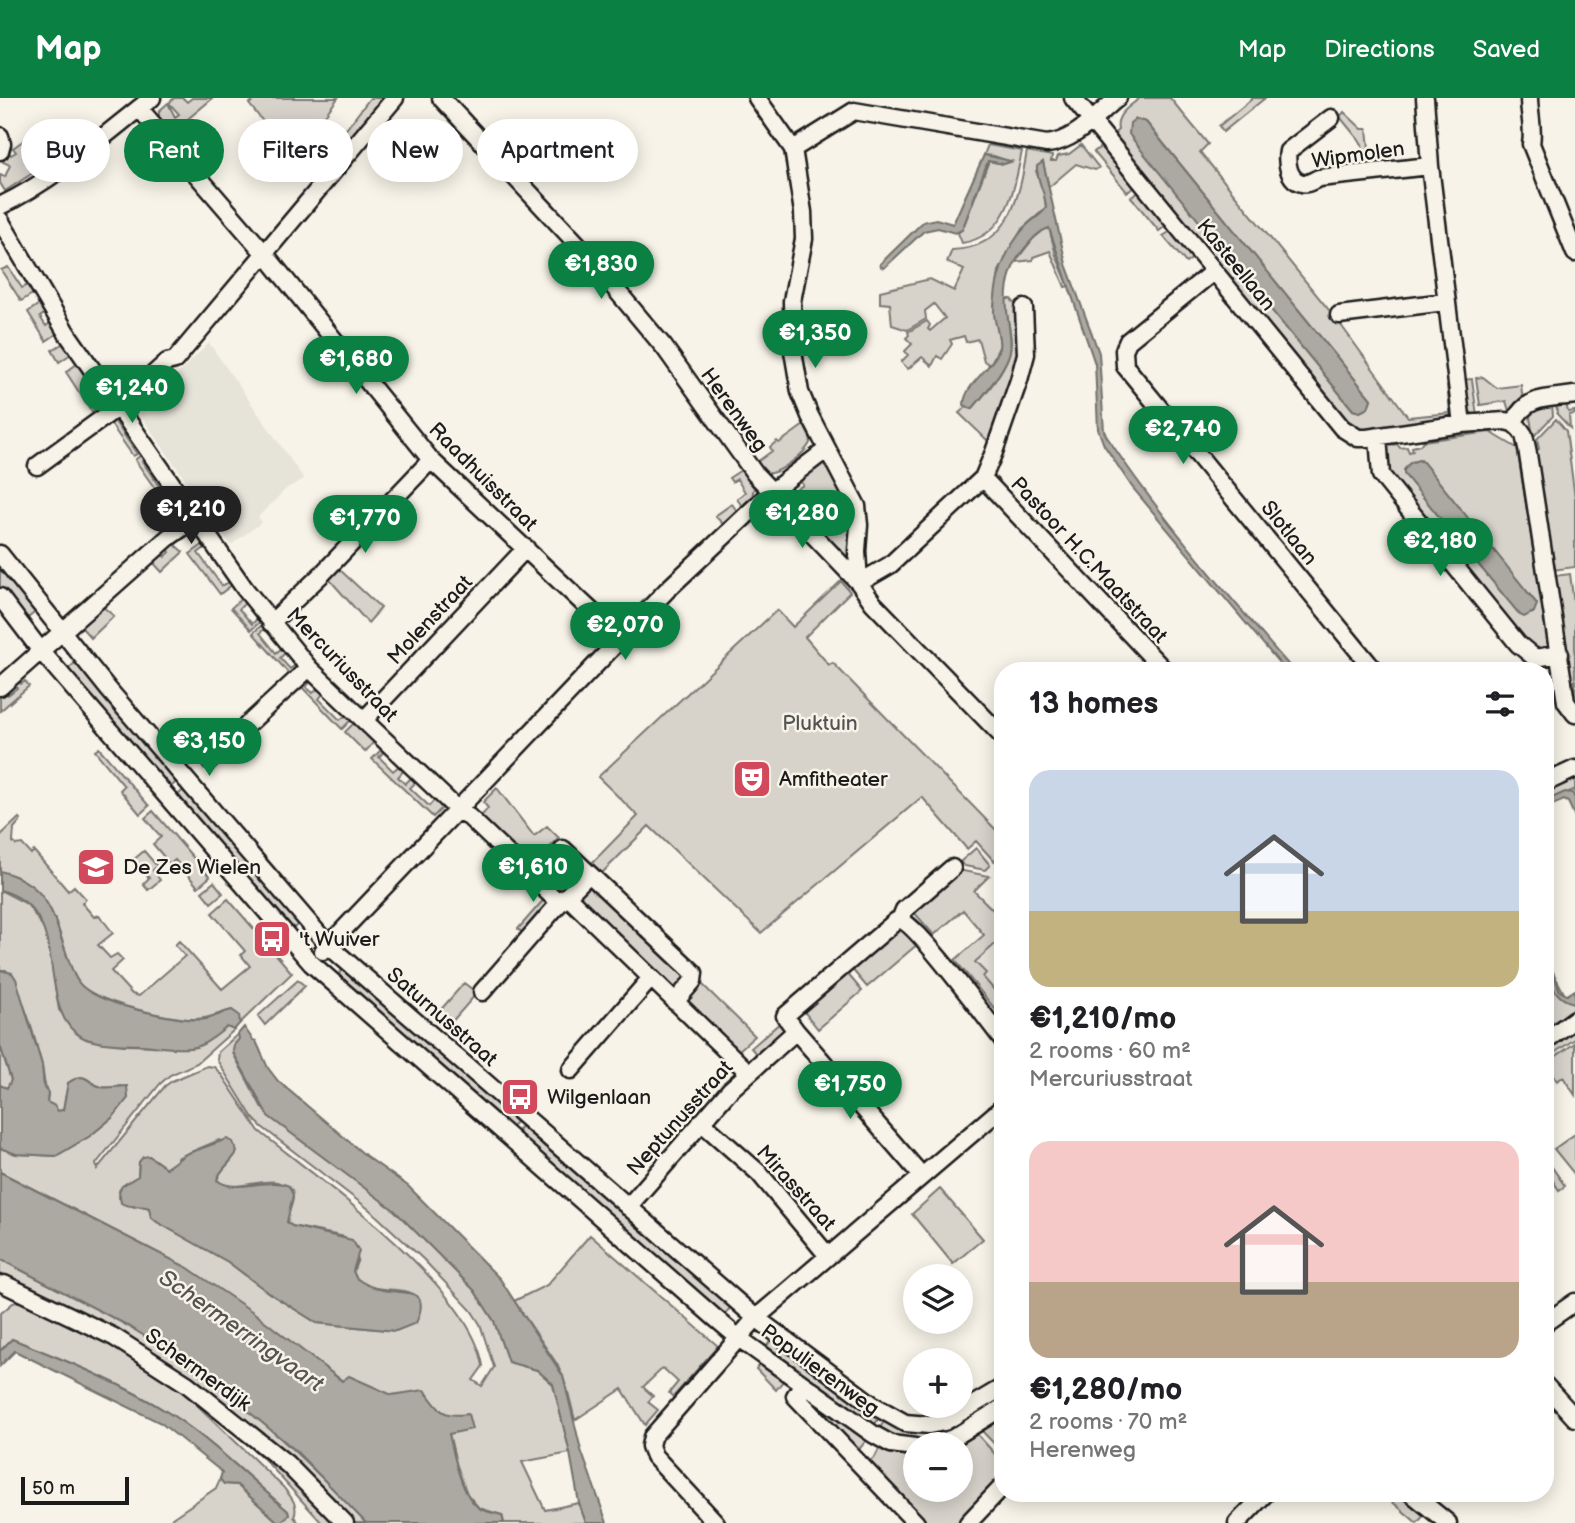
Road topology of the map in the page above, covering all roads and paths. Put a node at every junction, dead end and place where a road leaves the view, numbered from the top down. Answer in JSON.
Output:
{"nodes":[{"id":1,"x":395,"y":98,"type":"edge"},
{"id":2,"x":441,"y":98,"type":"edge"},
{"id":3,"x":757,"y":98,"type":"edge"},
{"id":4,"x":1073,"y":98,"type":"edge"},
{"id":5,"x":1118,"y":98,"type":"edge"},
{"id":6,"x":1424,"y":98,"type":"edge"},
{"id":7,"x":1529,"y":98,"type":"edge"},
{"id":8,"x":145,"y":103,"type":"edge"},
{"id":9,"x":1331,"y":118,"type":"dead end"},
{"id":10,"x":1091,"y":119,"type":"junction"},
{"id":11,"x":0,"y":136,"type":"edge"},
{"id":12,"x":793,"y":149,"type":"junction"},
{"id":13,"x":0,"y":151,"type":"edge"},
{"id":14,"x":1430,"y":166,"type":"junction"},
{"id":15,"x":1,"y":207,"type":"edge"},
{"id":16,"x":1575,"y":253,"type":"edge"},
{"id":17,"x":265,"y":254,"type":"junction"},
{"id":18,"x":1213,"y":271,"type":"junction"},
{"id":19,"x":1445,"y":302,"type":"junction"},
{"id":20,"x":1024,"y":308,"type":"dead end"},
{"id":21,"x":1339,"y":315,"type":"dead end"},
{"id":22,"x":1575,"y":395,"type":"edge"},
{"id":23,"x":118,"y":407,"type":"junction"},
{"id":24,"x":1513,"y":423,"type":"junction"},
{"id":25,"x":1462,"y":424,"type":"junction"},
{"id":26,"x":1378,"y":437,"type":"junction"},
{"id":27,"x":826,"y":450,"type":"junction"},
{"id":28,"x":431,"y":460,"type":"junction"},
{"id":29,"x":37,"y":466,"type":"dead end"},
{"id":30,"x":983,"y":478,"type":"junction"},
{"id":31,"x":771,"y":492,"type":"junction"},
{"id":32,"x":195,"y":519,"type":"junction"},
{"id":33,"x":526,"y":548,"type":"junction"},
{"id":34,"x":0,"y":554,"type":"edge"},
{"id":35,"x":859,"y":583,"type":"junction"},
{"id":36,"x":0,"y":597,"type":"edge"},
{"id":37,"x":271,"y":623,"type":"junction"},
{"id":38,"x":62,"y":633,"type":"junction"},
{"id":39,"x":621,"y":639,"type":"junction"},
{"id":40,"x":41,"y":651,"type":"junction"},
{"id":41,"x":1560,"y":654,"type":"junction"},
{"id":42,"x":1156,"y":662,"type":"edge"},
{"id":43,"x":1367,"y":662,"type":"edge"},
{"id":44,"x":309,"y":668,"type":"junction"},
{"id":45,"x":0,"y":687,"type":"edge"},
{"id":46,"x":1575,"y":714,"type":"edge"},
{"id":47,"x":364,"y":720,"type":"junction"},
{"id":48,"x":994,"y":728,"type":"edge"},
{"id":49,"x":209,"y":760,"type":"dead end"},
{"id":50,"x":1575,"y":769,"type":"edge"},
{"id":51,"x":1554,"y":779,"type":"edge"},
{"id":52,"x":459,"y":811,"type":"junction"},
{"id":53,"x":563,"y":849,"type":"dead end"},
{"id":54,"x":952,"y":868,"type":"dead end"},
{"id":55,"x":589,"y":874,"type":"junction"},
{"id":56,"x":568,"y":897,"type":"junction"},
{"id":57,"x":900,"y":920,"type":"junction"},
{"id":58,"x":329,"y":946,"type":"junction"},
{"id":59,"x":311,"y":963,"type":"junction"},
{"id":60,"x":651,"y":978,"type":"junction"},
{"id":61,"x":482,"y":992,"type":"dead end"},
{"id":62,"x":675,"y":1002,"type":"junction"},
{"id":63,"x":1575,"y":1019,"type":"edge"},
{"id":64,"x":994,"y":1029,"type":"edge"},
{"id":65,"x":1554,"y":1034,"type":"edge"},
{"id":66,"x":802,"y":1036,"type":"junction"},
{"id":67,"x":570,"y":1070,"type":"dead end"},
{"id":68,"x":749,"y":1073,"type":"junction"},
{"id":69,"x":994,"y":1115,"type":"edge"},
{"id":70,"x":701,"y":1122,"type":"junction"},
{"id":71,"x":922,"y":1176,"type":"junction"},
{"id":72,"x":628,"y":1207,"type":"junction"},
{"id":73,"x":828,"y":1256,"type":"junction"},
{"id":74,"x":4,"y":1284,"type":"dead end"},
{"id":75,"x":1575,"y":1302,"type":"edge"},
{"id":76,"x":1554,"y":1317,"type":"edge"},
{"id":77,"x":755,"y":1318,"type":"junction"},
{"id":78,"x":740,"y":1339,"type":"junction"},
{"id":79,"x":802,"y":1385,"type":"junction"},
{"id":80,"x":994,"y":1392,"type":"edge"},
{"id":81,"x":1554,"y":1395,"type":"edge"},
{"id":82,"x":994,"y":1413,"type":"edge"},
{"id":83,"x":1575,"y":1418,"type":"edge"},
{"id":84,"x":963,"y":1432,"type":"edge"},
{"id":85,"x":903,"y":1446,"type":"edge"},
{"id":86,"x":994,"y":1496,"type":"edge"},
{"id":87,"x":1257,"y":1502,"type":"edge"},
{"id":88,"x":1422,"y":1502,"type":"edge"},
{"id":89,"x":345,"y":1523,"type":"edge"},
{"id":90,"x":716,"y":1523,"type":"edge"},
{"id":91,"x":916,"y":1523,"type":"edge"},
{"id":92,"x":968,"y":1523,"type":"edge"},
{"id":93,"x":1237,"y":1523,"type":"edge"},
{"id":94,"x":1448,"y":1523,"type":"edge"}],
"edges":[{"from":1,"to":17,"type":"street"},
{"from":2,"to":31,"type":"street","name":"Herenweg"},
{"from":3,"to":12,"type":"street"},
{"from":4,"to":10,"type":"street","name":"Kasteellaan"},
{"from":5,"to":10,"type":"street"},
{"from":6,"to":14,"type":"street","name":"Wipmolen"},
{"from":7,"to":16,"type":"street"},
{"from":8,"to":15,"type":"street"},
{"from":8,"to":17,"type":"street","name":"Raadhuisstraat"},
{"from":9,"to":14,"type":"street","name":"Wipmolen"},
{"from":10,"to":12,"type":"street"},
{"from":10,"to":18,"type":"street","name":"Kasteellaan"},
{"from":11,"to":13,"type":"street"},
{"from":12,"to":27,"type":"street"},
{"from":14,"to":19,"type":"street","name":"Wipmolen"},
{"from":15,"to":23,"type":"street","name":"Mercuriusstraat"},
{"from":17,"to":23,"type":"street"},
{"from":17,"to":28,"type":"street","name":"Raadhuisstraat"},
{"from":18,"to":26,"type":"street","name":"Kasteellaan"},
{"from":18,"to":43,"type":"street","name":"Slotlaan"},
{"from":19,"to":21,"type":"street"},
{"from":19,"to":25,"type":"street","name":"Wipmolen"},
{"from":20,"to":30,"type":"street","name":"Pastoor H.C.Maatstraat"},
{"from":22,"to":24,"type":"street"},
{"from":23,"to":29,"type":"street"},
{"from":23,"to":32,"type":"street","name":"Mercuriusstraat"},
{"from":24,"to":25,"type":"street","name":"Kasteellaan"},
{"from":24,"to":41,"type":"street"},
{"from":25,"to":26,"type":"street","name":"Kasteellaan"},
{"from":26,"to":41,"type":"street"},
{"from":27,"to":31,"type":"street"},
{"from":27,"to":35,"type":"street"},
{"from":28,"to":33,"type":"street","name":"Raadhuisstraat"},
{"from":28,"to":37,"type":"street"},
{"from":30,"to":35,"type":"street","name":"Pastoor H.C.Maatstraat"},
{"from":30,"to":42,"type":"street","name":"Pastoor H.C.Maatstraat"},
{"from":31,"to":35,"type":"street","name":"Herenweg"},
{"from":31,"to":39,"type":"street"},
{"from":32,"to":37,"type":"street","name":"Mercuriusstraat"},
{"from":32,"to":38,"type":"street"},
{"from":33,"to":39,"type":"street","name":"Raadhuisstraat"},
{"from":33,"to":47,"type":"street","name":"Molenstraat"},
{"from":34,"to":38,"type":"street","name":"Saturnusstraat"},
{"from":35,"to":48,"type":"street","name":"Herenweg"},
{"from":36,"to":40,"type":"street"},
{"from":37,"to":44,"type":"street","name":"Mercuriusstraat"},
{"from":38,"to":40,"type":"street"},
{"from":38,"to":58,"type":"street","name":"Saturnusstraat"},
{"from":39,"to":52,"type":"street"},
{"from":40,"to":45,"type":"street"},
{"from":40,"to":59,"type":"street"},
{"from":41,"to":46,"type":"street"},
{"from":44,"to":47,"type":"street","name":"Mercuriusstraat"},
{"from":44,"to":49,"type":"street"},
{"from":47,"to":52,"type":"street","name":"Mercuriusstraat"},
{"from":50,"to":51,"type":"street"},
{"from":52,"to":56,"type":"street","name":"Mercuriusstraat"},
{"from":52,"to":58,"type":"street"},
{"from":53,"to":55,"type":"street"},
{"from":54,"to":57,"type":"street"},
{"from":55,"to":56,"type":"street"},
{"from":55,"to":62,"type":"street"},
{"from":56,"to":60,"type":"street"},
{"from":56,"to":61,"type":"street"},
{"from":57,"to":64,"type":"street"},
{"from":57,"to":66,"type":"street"},
{"from":58,"to":59,"type":"street"},
{"from":58,"to":72,"type":"street","name":"Saturnusstraat"},
{"from":59,"to":78,"type":"street"},
{"from":60,"to":62,"type":"street"},
{"from":60,"to":67,"type":"street"},
{"from":62,"to":68,"type":"street"},
{"from":63,"to":65,"type":"street"},
{"from":66,"to":68,"type":"street","name":"Neptunusstraat"},
{"from":66,"to":71,"type":"street"},
{"from":68,"to":70,"type":"street","name":"Neptunusstraat"},
{"from":69,"to":71,"type":"street"},
{"from":70,"to":72,"type":"street","name":"Neptunusstraat"},
{"from":70,"to":73,"type":"street","name":"Mirasstraat"},
{"from":71,"to":73,"type":"street"},
{"from":72,"to":77,"type":"street","name":"Saturnusstraat"},
{"from":73,"to":77,"type":"street"},
{"from":74,"to":89,"type":"street","name":"Schermerdijk"},
{"from":75,"to":76,"type":"street"},
{"from":77,"to":78,"type":"street"},
{"from":77,"to":80,"type":"street","name":"Populierenweg"},
{"from":78,"to":79,"type":"street","name":"Populierenweg"},
{"from":78,"to":90,"type":"street"},
{"from":79,"to":85,"type":"street","name":"Populierenweg"},
{"from":79,"to":91,"type":"street"},
{"from":81,"to":83,"type":"street"},
{"from":82,"to":84,"type":"street"},
{"from":86,"to":92,"type":"street"},
{"from":87,"to":93,"type":"street"},
{"from":88,"to":94,"type":"street"}]}
